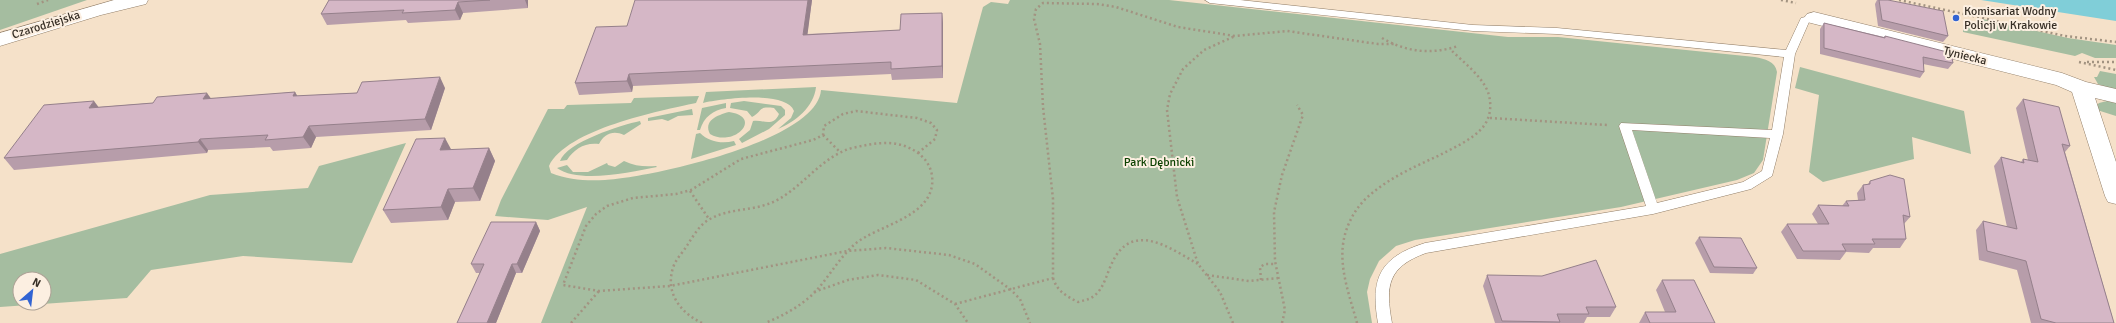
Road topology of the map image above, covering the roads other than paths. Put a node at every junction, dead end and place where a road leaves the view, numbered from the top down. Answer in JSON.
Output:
{"nodes":[{"id":1,"x":140,"y":0,"type":"edge"},
{"id":2,"x":1210,"y":0,"type":"edge"},
{"id":3,"x":1814,"y":18,"type":"joint"},
{"id":4,"x":0,"y":40,"type":"edge"},
{"id":5,"x":1790,"y":54,"type":"junction"},
{"id":6,"x":2081,"y":88,"type":"junction"},
{"id":7,"x":2116,"y":96,"type":"edge"},
{"id":8,"x":1777,"y":134,"type":"junction"},
{"id":9,"x":2116,"y":196,"type":"edge"},
{"id":10,"x":1653,"y":209,"type":"junction"},
{"id":11,"x":1385,"y":323,"type":"edge"}],
"edges":[{"from":1,"to":4,"type":"street","name":"Czarodziejska"},
{"from":2,"to":5,"type":"lane"},
{"from":3,"to":5,"type":"lane"},
{"from":3,"to":6,"type":"street","name":"Tyniecka"},
{"from":5,"to":8,"type":"lane"},
{"from":6,"to":7,"type":"street","name":"Tyniecka"},
{"from":6,"to":9,"type":"street"},
{"from":8,"to":10,"type":"lane"},
{"from":8,"to":10,"type":"lane"},
{"from":10,"to":11,"type":"lane"}]}
